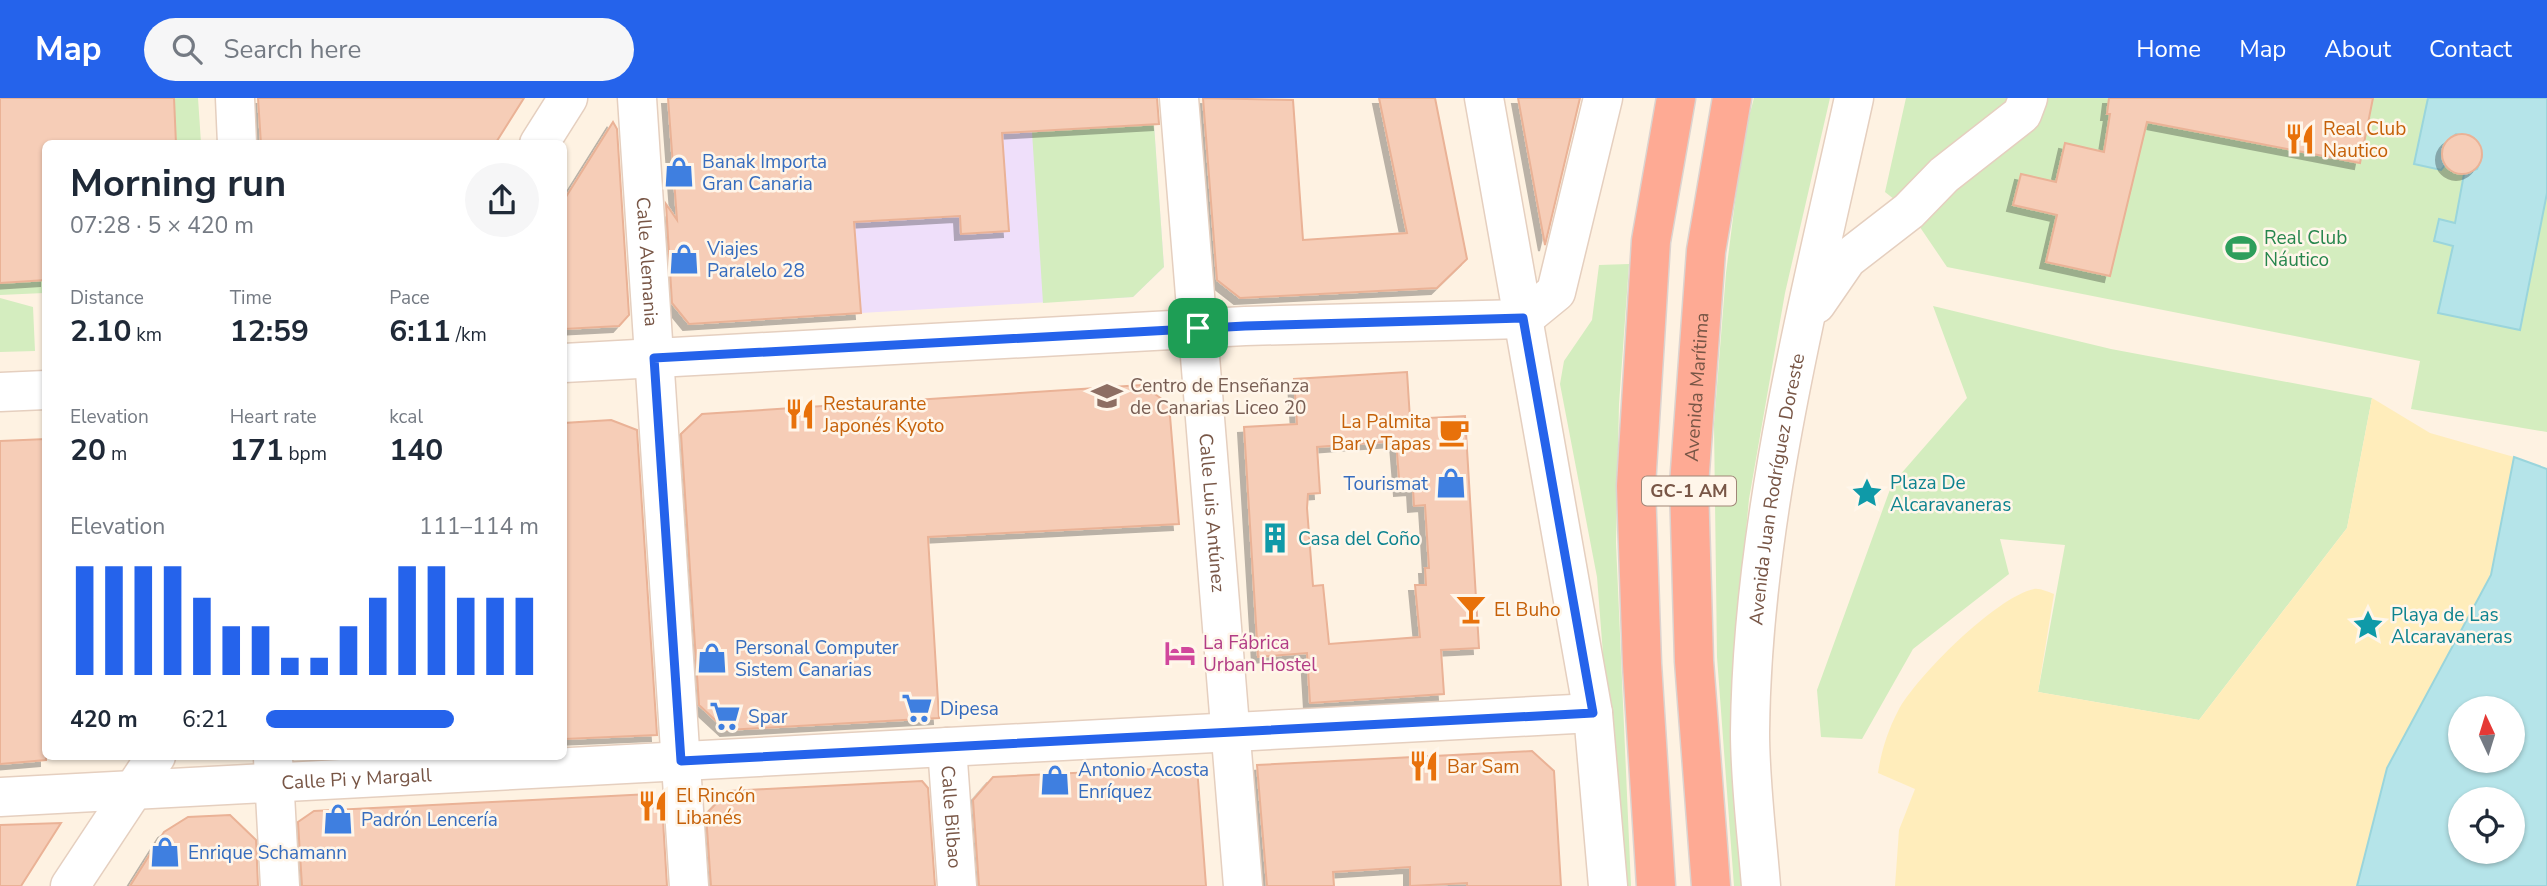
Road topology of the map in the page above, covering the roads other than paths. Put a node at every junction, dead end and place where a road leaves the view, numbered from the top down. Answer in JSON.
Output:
{"nodes":[{"id":1,"x":234,"y":98,"type":"edge"},
{"id":2,"x":568,"y":98,"type":"edge"},
{"id":3,"x":636,"y":98,"type":"edge"},
{"id":4,"x":1179,"y":98,"type":"edge"},
{"id":5,"x":1484,"y":98,"type":"edge"},
{"id":6,"x":1603,"y":98,"type":"edge"},
{"id":7,"x":1676,"y":98,"type":"edge"},
{"id":8,"x":1731,"y":98,"type":"edge"},
{"id":9,"x":1854,"y":98,"type":"edge"},
{"id":10,"x":2028,"y":98,"type":"edge"},
{"id":11,"x":237,"y":140,"type":"edge"},
{"id":12,"x":542,"y":140,"type":"edge"},
{"id":13,"x":1523,"y":318,"type":"junction"},
{"id":14,"x":1805,"y":320,"type":"junction"},
{"id":15,"x":1198,"y":328,"type":"junction"},
{"id":16,"x":654,"y":358,"type":"junction"},
{"id":17,"x":567,"y":363,"type":"edge"},
{"id":18,"x":42,"y":390,"type":"edge"},
{"id":19,"x":0,"y":393,"type":"edge"},
{"id":20,"x":1593,"y":713,"type":"junction"},
{"id":21,"x":1231,"y":732,"type":"junction"},
{"id":22,"x":947,"y":747,"type":"junction"},
{"id":23,"x":153,"y":760,"type":"edge"},
{"id":24,"x":681,"y":761,"type":"junction"},
{"id":25,"x":273,"y":769,"type":"edge"},
{"id":26,"x":134,"y":790,"type":"junction"},
{"id":27,"x":0,"y":797,"type":"edge"},
{"id":28,"x":70,"y":886,"type":"edge"},
{"id":29,"x":280,"y":886,"type":"edge"},
{"id":30,"x":689,"y":886,"type":"edge"},
{"id":31,"x":957,"y":886,"type":"edge"},
{"id":32,"x":1244,"y":886,"type":"edge"},
{"id":33,"x":1608,"y":886,"type":"edge"},
{"id":34,"x":1656,"y":886,"type":"edge"},
{"id":35,"x":1710,"y":886,"type":"edge"},
{"id":36,"x":1761,"y":886,"type":"edge"}],
"edges":[{"from":1,"to":11,"type":"street"},
{"from":2,"to":12,"type":"street"},
{"from":3,"to":16,"type":"street","name":"Calle Alemania"},
{"from":4,"to":15,"type":"street","name":"Calle Luis Antúnez"},
{"from":5,"to":13,"type":"street"},
{"from":6,"to":13,"type":"street"},
{"from":7,"to":34,"type":"highway","number":"GC-1 AM"},
{"from":8,"to":35,"type":"highway","name":"Avenida Marítima","number":"GC-1 AM"},
{"from":9,"to":14,"type":"street","name":"Avenida Juan Rodríguez Doreste"},
{"from":10,"to":14,"type":"street"},
{"from":13,"to":15,"type":"street"},
{"from":13,"to":20,"type":"street"},
{"from":14,"to":36,"type":"street","name":"Avenida Juan Rodríguez Doreste"},
{"from":15,"to":16,"type":"street"},
{"from":15,"to":21,"type":"street","name":"Calle Luis Antúnez"},
{"from":16,"to":17,"type":"street"},
{"from":16,"to":24,"type":"street","name":"Calle Alemania"},
{"from":18,"to":19,"type":"street"},
{"from":20,"to":21,"type":"street","name":"Calle Pi y Margall"},
{"from":20,"to":33,"type":"street"},
{"from":21,"to":22,"type":"street","name":"Calle Pi y Margall"},
{"from":21,"to":32,"type":"street","name":"Calle Luis Antúnez"},
{"from":22,"to":24,"type":"street","name":"Calle Pi y Margall"},
{"from":22,"to":31,"type":"street","name":"Calle Bilbao"},
{"from":23,"to":26,"type":"street"},
{"from":24,"to":25,"type":"street","name":"Calle Pi y Margall"},
{"from":24,"to":30,"type":"street","name":"Calle Alemania"},
{"from":25,"to":26,"type":"street","name":"Calle Pi y Margall"},
{"from":25,"to":29,"type":"street"},
{"from":26,"to":27,"type":"street","name":"Calle Pi y Margall"},
{"from":26,"to":28,"type":"street"}]}
